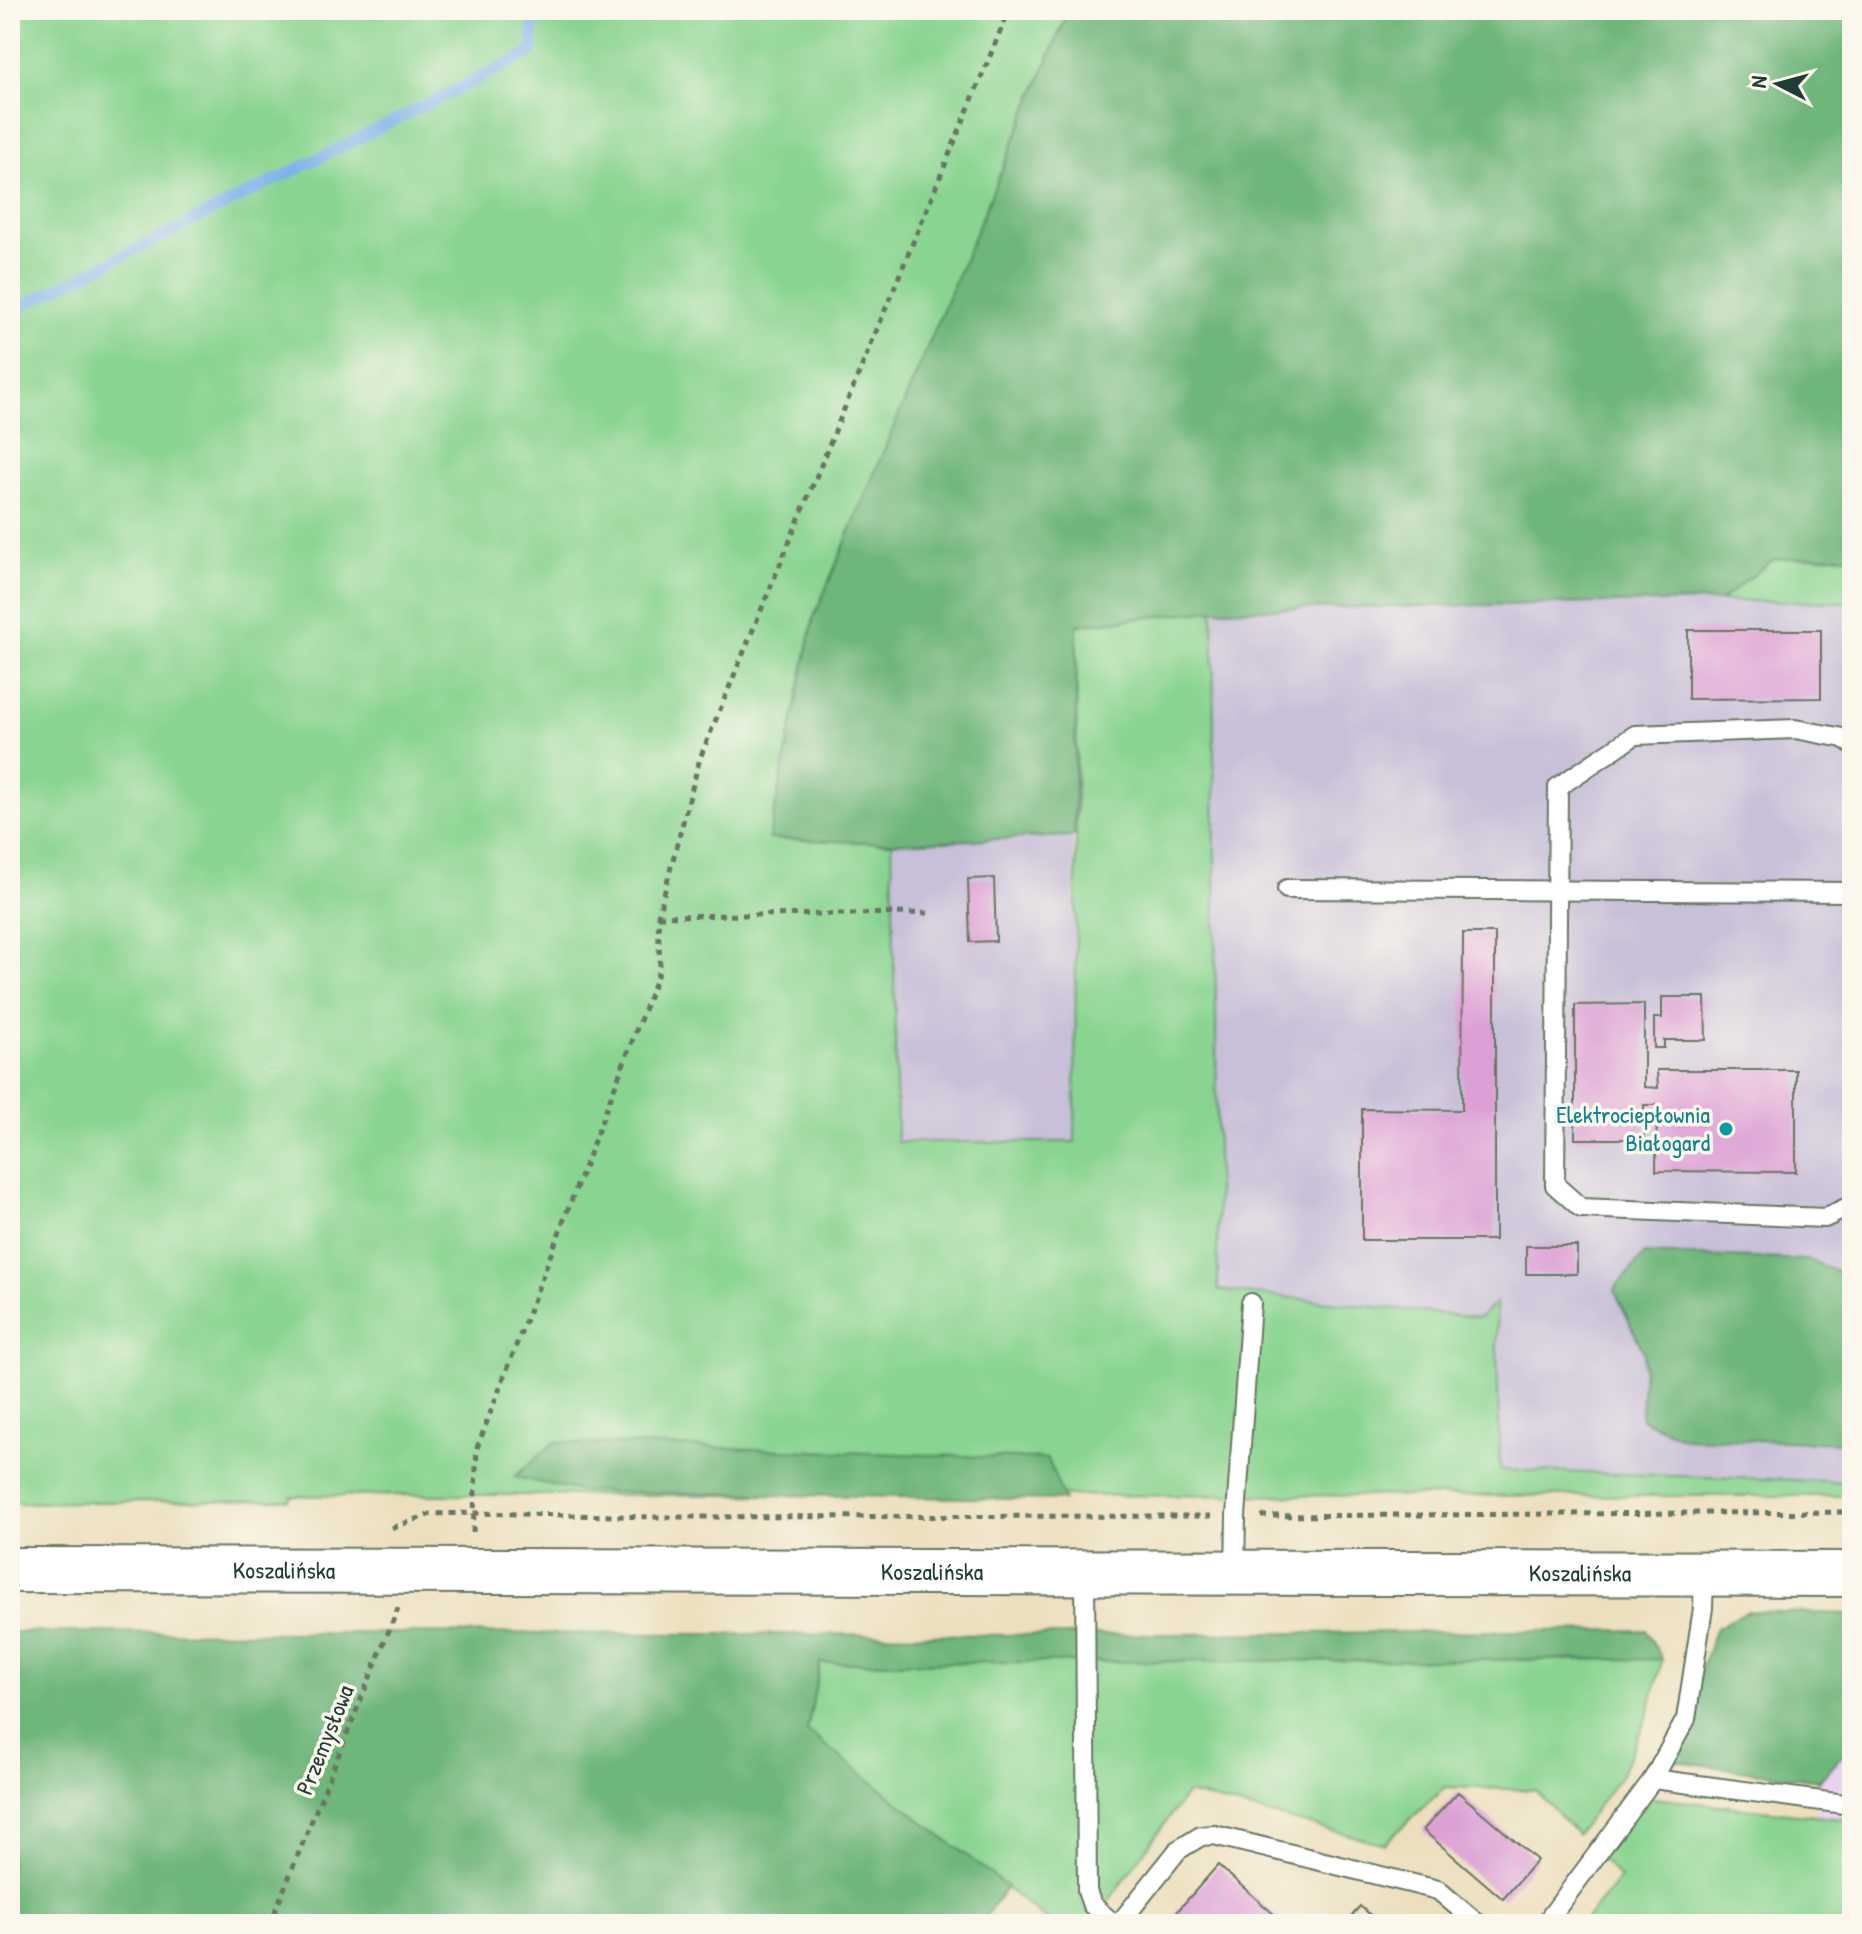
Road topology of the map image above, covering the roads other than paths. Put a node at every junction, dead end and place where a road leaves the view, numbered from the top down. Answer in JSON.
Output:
{"nodes":[{"id":1,"x":1852,"y":744,"type":"edge"},
{"id":2,"x":1287,"y":889,"type":"dead end"},
{"id":3,"x":1559,"y":891,"type":"junction"},
{"id":4,"x":1852,"y":892,"type":"edge"},
{"id":5,"x":1852,"y":1205,"type":"edge"},
{"id":6,"x":1251,"y":1303,"type":"dead end"},
{"id":7,"x":10,"y":1570,"type":"edge"},
{"id":8,"x":1085,"y":1573,"type":"junction"},
{"id":9,"x":1704,"y":1573,"type":"junction"},
{"id":10,"x":1235,"y":1574,"type":"junction"},
{"id":11,"x":1852,"y":1574,"type":"edge"},
{"id":12,"x":1653,"y":1779,"type":"junction"},
{"id":13,"x":1852,"y":1805,"type":"edge"},
{"id":14,"x":1116,"y":1924,"type":"edge"},
{"id":15,"x":1478,"y":1924,"type":"edge"},
{"id":16,"x":1545,"y":1924,"type":"edge"}],
"edges":[{"from":1,"to":3,"type":"lane"},
{"from":2,"to":3,"type":"lane"},
{"from":3,"to":4,"type":"lane"},
{"from":3,"to":5,"type":"lane"},
{"from":6,"to":10,"type":"lane"},
{"from":7,"to":8,"type":"street","name":"Koszalińska"},
{"from":8,"to":10,"type":"street","name":"Koszalińska"},
{"from":8,"to":14,"type":"lane"},
{"from":9,"to":10,"type":"street","name":"Koszalińska"},
{"from":9,"to":11,"type":"street","name":"Koszalińska"},
{"from":9,"to":12,"type":"lane"},
{"from":12,"to":13,"type":"lane"},
{"from":12,"to":16,"type":"lane"},
{"from":14,"to":15,"type":"lane"}]}
